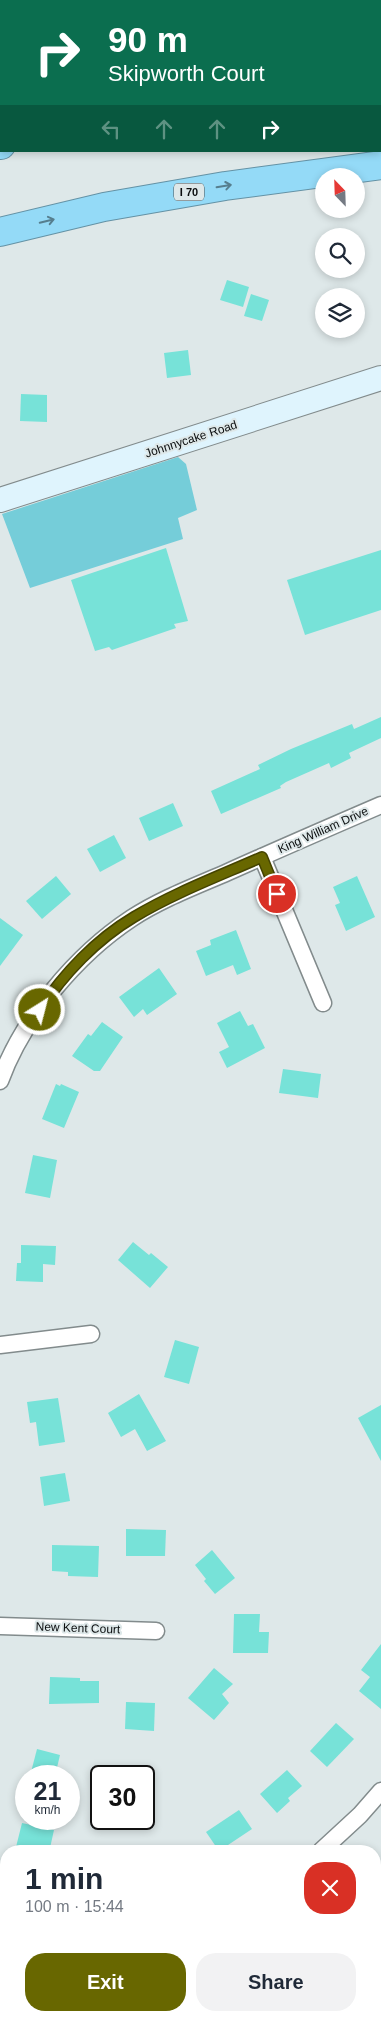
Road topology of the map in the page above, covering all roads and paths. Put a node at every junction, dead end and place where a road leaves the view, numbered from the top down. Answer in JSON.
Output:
{"nodes":[{"id":1,"x":381,"y":165,"type":"edge"},
{"id":2,"x":0,"y":232,"type":"edge"},
{"id":3,"x":381,"y":378,"type":"edge"},
{"id":4,"x":0,"y":500,"type":"edge"},
{"id":5,"x":381,"y":805,"type":"edge"},
{"id":6,"x":262,"y":857,"type":"junction"},
{"id":7,"x":323,"y":1003,"type":"dead end"},
{"id":8,"x":0,"y":1081,"type":"edge"},
{"id":9,"x":91,"y":1334,"type":"dead end"},
{"id":10,"x":0,"y":1344,"type":"edge"},
{"id":11,"x":0,"y":1620,"type":"edge"},
{"id":12,"x":0,"y":1627,"type":"edge"},
{"id":13,"x":156,"y":1631,"type":"dead end"},
{"id":14,"x":381,"y":1791,"type":"edge"},
{"id":15,"x":328,"y":1845,"type":"edge"}],
"edges":[{"from":2,"to":1,"type":"highway","number":"I 70","one_way":true},
{"from":3,"to":4,"type":"street","name":"Johnnycake Road"},
{"from":5,"to":6,"type":"street","name":"King William Drive"},
{"from":6,"to":7,"type":"street"},
{"from":6,"to":8,"type":"street","name":"King William Drive"},
{"from":9,"to":10,"type":"street"},
{"from":11,"to":12,"type":"street"},
{"from":12,"to":13,"type":"street","name":"New Kent Court"},
{"from":14,"to":15,"type":"street"}]}
